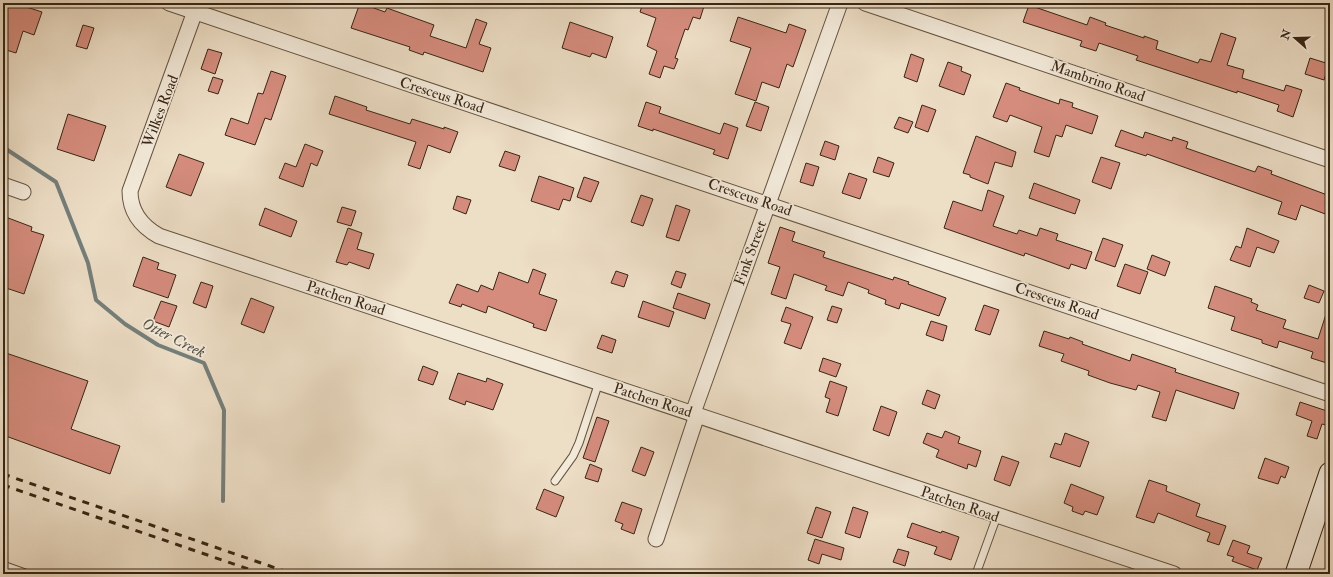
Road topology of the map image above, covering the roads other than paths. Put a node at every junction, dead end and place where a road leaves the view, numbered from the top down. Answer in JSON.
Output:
{"nodes":[{"id":1,"x":169,"y":3,"type":"edge"},
{"id":2,"x":840,"y":3,"type":"edge"},
{"id":3,"x":865,"y":3,"type":"edge"},
{"id":4,"x":197,"y":8,"type":"edge"},
{"id":5,"x":1330,"y":160,"type":"edge"},
{"id":6,"x":3,"y":185,"type":"edge"},
{"id":7,"x":23,"y":192,"type":"dead end"},
{"id":8,"x":768,"y":204,"type":"junction"},
{"id":9,"x":138,"y":218,"type":"joint"},
{"id":10,"x":599,"y":382,"type":"junction"},
{"id":11,"x":1330,"y":394,"type":"edge"},
{"id":12,"x":695,"y":414,"type":"junction"},
{"id":13,"x":1330,"y":473,"type":"edge"},
{"id":14,"x":555,"y":481,"type":"dead end"},
{"id":15,"x":997,"y":516,"type":"junction"},
{"id":16,"x":656,"y":539,"type":"dead end"},
{"id":17,"x":3,"y":565,"type":"edge"},
{"id":18,"x":28,"y":574,"type":"edge"},
{"id":19,"x":976,"y":574,"type":"edge"},
{"id":20,"x":1174,"y":574,"type":"edge"},
{"id":21,"x":1296,"y":574,"type":"edge"}],
"edges":[{"from":1,"to":4,"type":"street","name":"Cresceus Road"},
{"from":2,"to":8,"type":"street","name":"Fink Street"},
{"from":3,"to":5,"type":"street","name":"Mambrino Road"},
{"from":4,"to":8,"type":"street","name":"Cresceus Road"},
{"from":4,"to":9,"type":"street","name":"Wilkes Road"},
{"from":6,"to":7,"type":"street"},
{"from":8,"to":11,"type":"street","name":"Cresceus Road"},
{"from":8,"to":12,"type":"street","name":"Fink Street"},
{"from":9,"to":10,"type":"street","name":"Patchen Road"},
{"from":10,"to":12,"type":"street","name":"Patchen Road"},
{"from":10,"to":14,"type":"lane"},
{"from":12,"to":15,"type":"street","name":"Patchen Road"},
{"from":12,"to":16,"type":"street","name":"Fink Street"},
{"from":13,"to":21,"type":"street"},
{"from":15,"to":19,"type":"lane"},
{"from":15,"to":20,"type":"street","name":"Patchen Road"},
{"from":17,"to":18,"type":"lane"}]}
